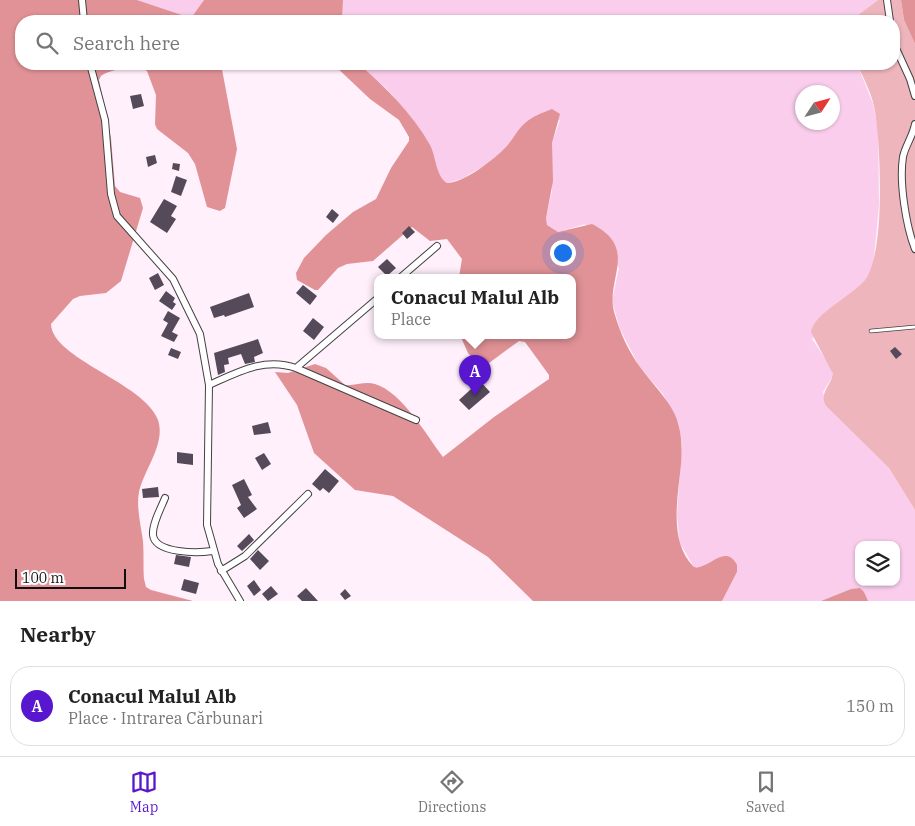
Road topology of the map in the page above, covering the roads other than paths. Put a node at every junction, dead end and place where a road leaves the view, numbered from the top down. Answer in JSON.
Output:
{"nodes":[{"id":1,"x":82,"y":0,"type":"edge"},
{"id":2,"x":887,"y":0,"type":"edge"},
{"id":3,"x":83,"y":15,"type":"edge"},
{"id":4,"x":889,"y":15,"type":"edge"},
{"id":5,"x":900,"y":57,"type":"edge"},
{"id":6,"x":92,"y":70,"type":"edge"},
{"id":7,"x":915,"y":96,"type":"edge"},
{"id":8,"x":915,"y":124,"type":"edge"},
{"id":9,"x":438,"y":246,"type":"dead end"},
{"id":10,"x":915,"y":249,"type":"edge"},
{"id":11,"x":405,"y":274,"type":"edge"},
{"id":12,"x":374,"y":301,"type":"edge"},
{"id":13,"x":915,"y":327,"type":"edge"},
{"id":14,"x":871,"y":330,"type":"dead end"},
{"id":15,"x":296,"y":368,"type":"junction"},
{"id":16,"x":209,"y":385,"type":"junction"},
{"id":17,"x":416,"y":420,"type":"dead end"},
{"id":18,"x":308,"y":494,"type":"dead end"},
{"id":19,"x":165,"y":498,"type":"dead end"},
{"id":20,"x":212,"y":551,"type":"junction"},
{"id":21,"x":221,"y":571,"type":"junction"},
{"id":22,"x":240,"y":601,"type":"edge"}],
"edges":[{"from":1,"to":3,"type":"street"},
{"from":2,"to":4,"type":"street"},
{"from":5,"to":7,"type":"street"},
{"from":6,"to":16,"type":"street"},
{"from":8,"to":10,"type":"street"},
{"from":9,"to":11,"type":"street"},
{"from":12,"to":15,"type":"street"},
{"from":13,"to":14,"type":"lane"},
{"from":15,"to":16,"type":"street"},
{"from":15,"to":17,"type":"street"},
{"from":16,"to":20,"type":"street"},
{"from":18,"to":21,"type":"street"},
{"from":19,"to":20,"type":"street"},
{"from":20,"to":21,"type":"street"},
{"from":21,"to":22,"type":"street"}]}
